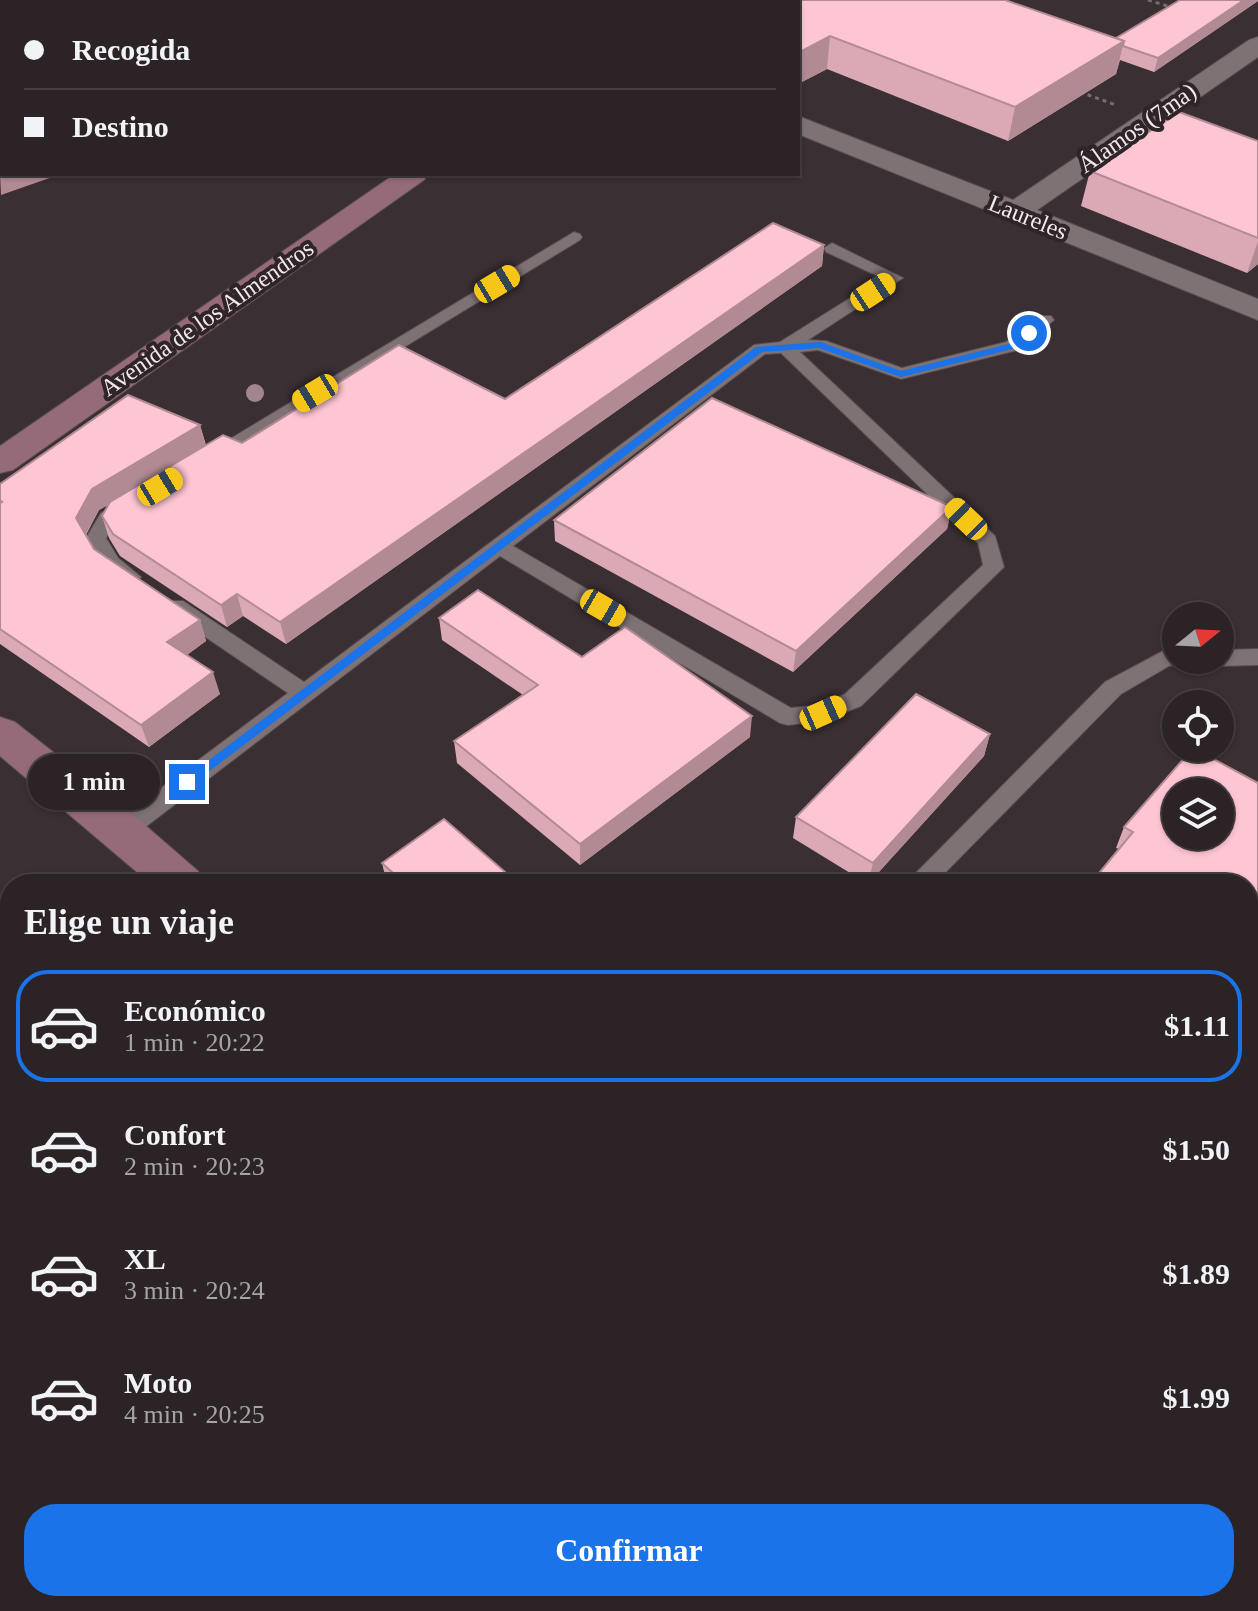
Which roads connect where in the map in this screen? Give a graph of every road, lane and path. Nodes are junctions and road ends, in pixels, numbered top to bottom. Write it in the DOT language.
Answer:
graph roads {
  1 [pos="1148,0"];
  2 [pos="1176,9"];
  3 [pos="1258,45"];
  4 [pos="1078,91"];
  5 [pos="1151,118"];
  6 [pos="800,125"];
  7 [pos="411,176"];
  8 [pos="1015,212"];
  9 [pos="574,237"];
  10 [pos="832,248"];
  11 [pos="1258,310"];
  12 [pos="1045,320"];
  13 [pos="785,347"];
  14 [pos="0,462"];
  15 [pos="188,470"];
  16 [pos="148,494"];
  17 [pos="498,546"];
  18 [pos="1258,657"];
  19 [pos="1234,658"];
  20 [pos="1162,660"];
  21 [pos="304,693"];
  22 [pos="0,733"];
  23 [pos="122,831"];
  24 [pos="171,874"];
  25 [pos="928,874"];
  1 -- 2 [label="path"];
  3 -- 5 [label="street, Álamos (7ma)"];
  4 -- 5 [label="path"];
  5 -- 8 [label="street, Álamos (7ma)"];
  6 -- 8 [label="street, Laureles"];
  7 -- 14 [label="street, Avenida de los Almendros"];
  8 -- 11 [label="street, Laureles"];
  9 -- 15 [label="lane"];
  10 -- 13 [label="lane"];
  12 -- 13 [label="lane"];
  13 -- 17 [label="lane"];
  13 -- 17 [label="lane"];
  16 -- 21 [label="lane"];
  17 -- 21 [label="lane"];
  18 -- 19 [label="lane"];
  20 -- 25 [label="lane"];
  21 -- 23 [label="lane"];
  22 -- 23 [label="street"];
  23 -- 24 [label="street"];
}
